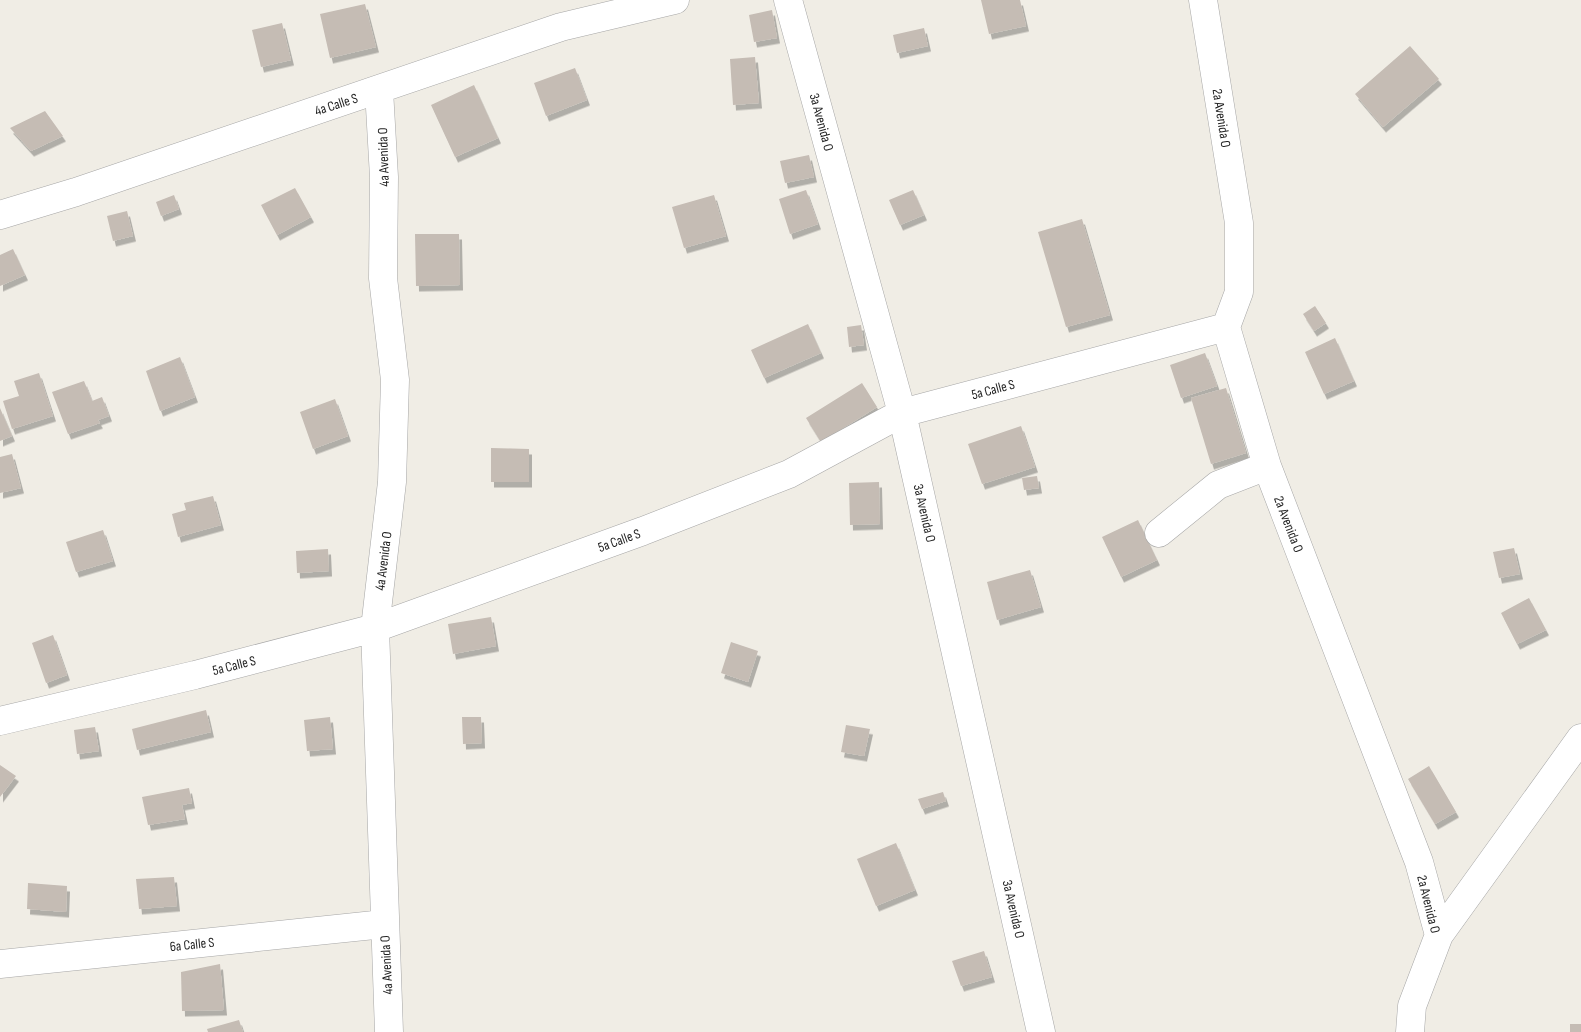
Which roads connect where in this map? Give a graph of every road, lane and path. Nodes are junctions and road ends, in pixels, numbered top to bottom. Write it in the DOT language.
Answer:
graph roads {
  1 [pos="675,0"];
  2 [pos="788,0"];
  3 [pos="1203,0"];
  4 [pos="379,90"];
  5 [pos="0,215"];
  6 [pos="1226,327"];
  7 [pos="902,413"];
  8 [pos="1267,466"];
  9 [pos="1159,533"];
  10 [pos="375,628"];
  11 [pos="0,721"];
  12 [pos="1581,738"];
  13 [pos="384,924"];
  14 [pos="1438,935"];
  15 [pos="0,964"];
  16 [pos="389,1032"];
  17 [pos="1042,1032"];
  18 [pos="1410,1032"];
  1 -- 4 [label="street, 4a Calle S"];
  2 -- 7 [label="street, 3a Avenida O"];
  3 -- 6 [label="street, 2a Avenida O"];
  4 -- 5 [label="street, 4a Calle S"];
  4 -- 10 [label="street, 4a Avenida O"];
  6 -- 7 [label="street, 5a Calle S"];
  6 -- 8 [label="street, 2a Avenida O"];
  7 -- 10 [label="street, 5a Calle S"];
  7 -- 17 [label="street, 3a Avenida O"];
  8 -- 9 [label="street"];
  8 -- 14 [label="street, 2a Avenida O"];
  10 -- 11 [label="street, 5a Calle S"];
  10 -- 13 [label="street, 4a Avenida O"];
  12 -- 14 [label="street"];
  13 -- 15 [label="street, 6a Calle S"];
  13 -- 16 [label="street, 4a Avenida O"];
  14 -- 18 [label="street, 2a Avenida O"];
}
